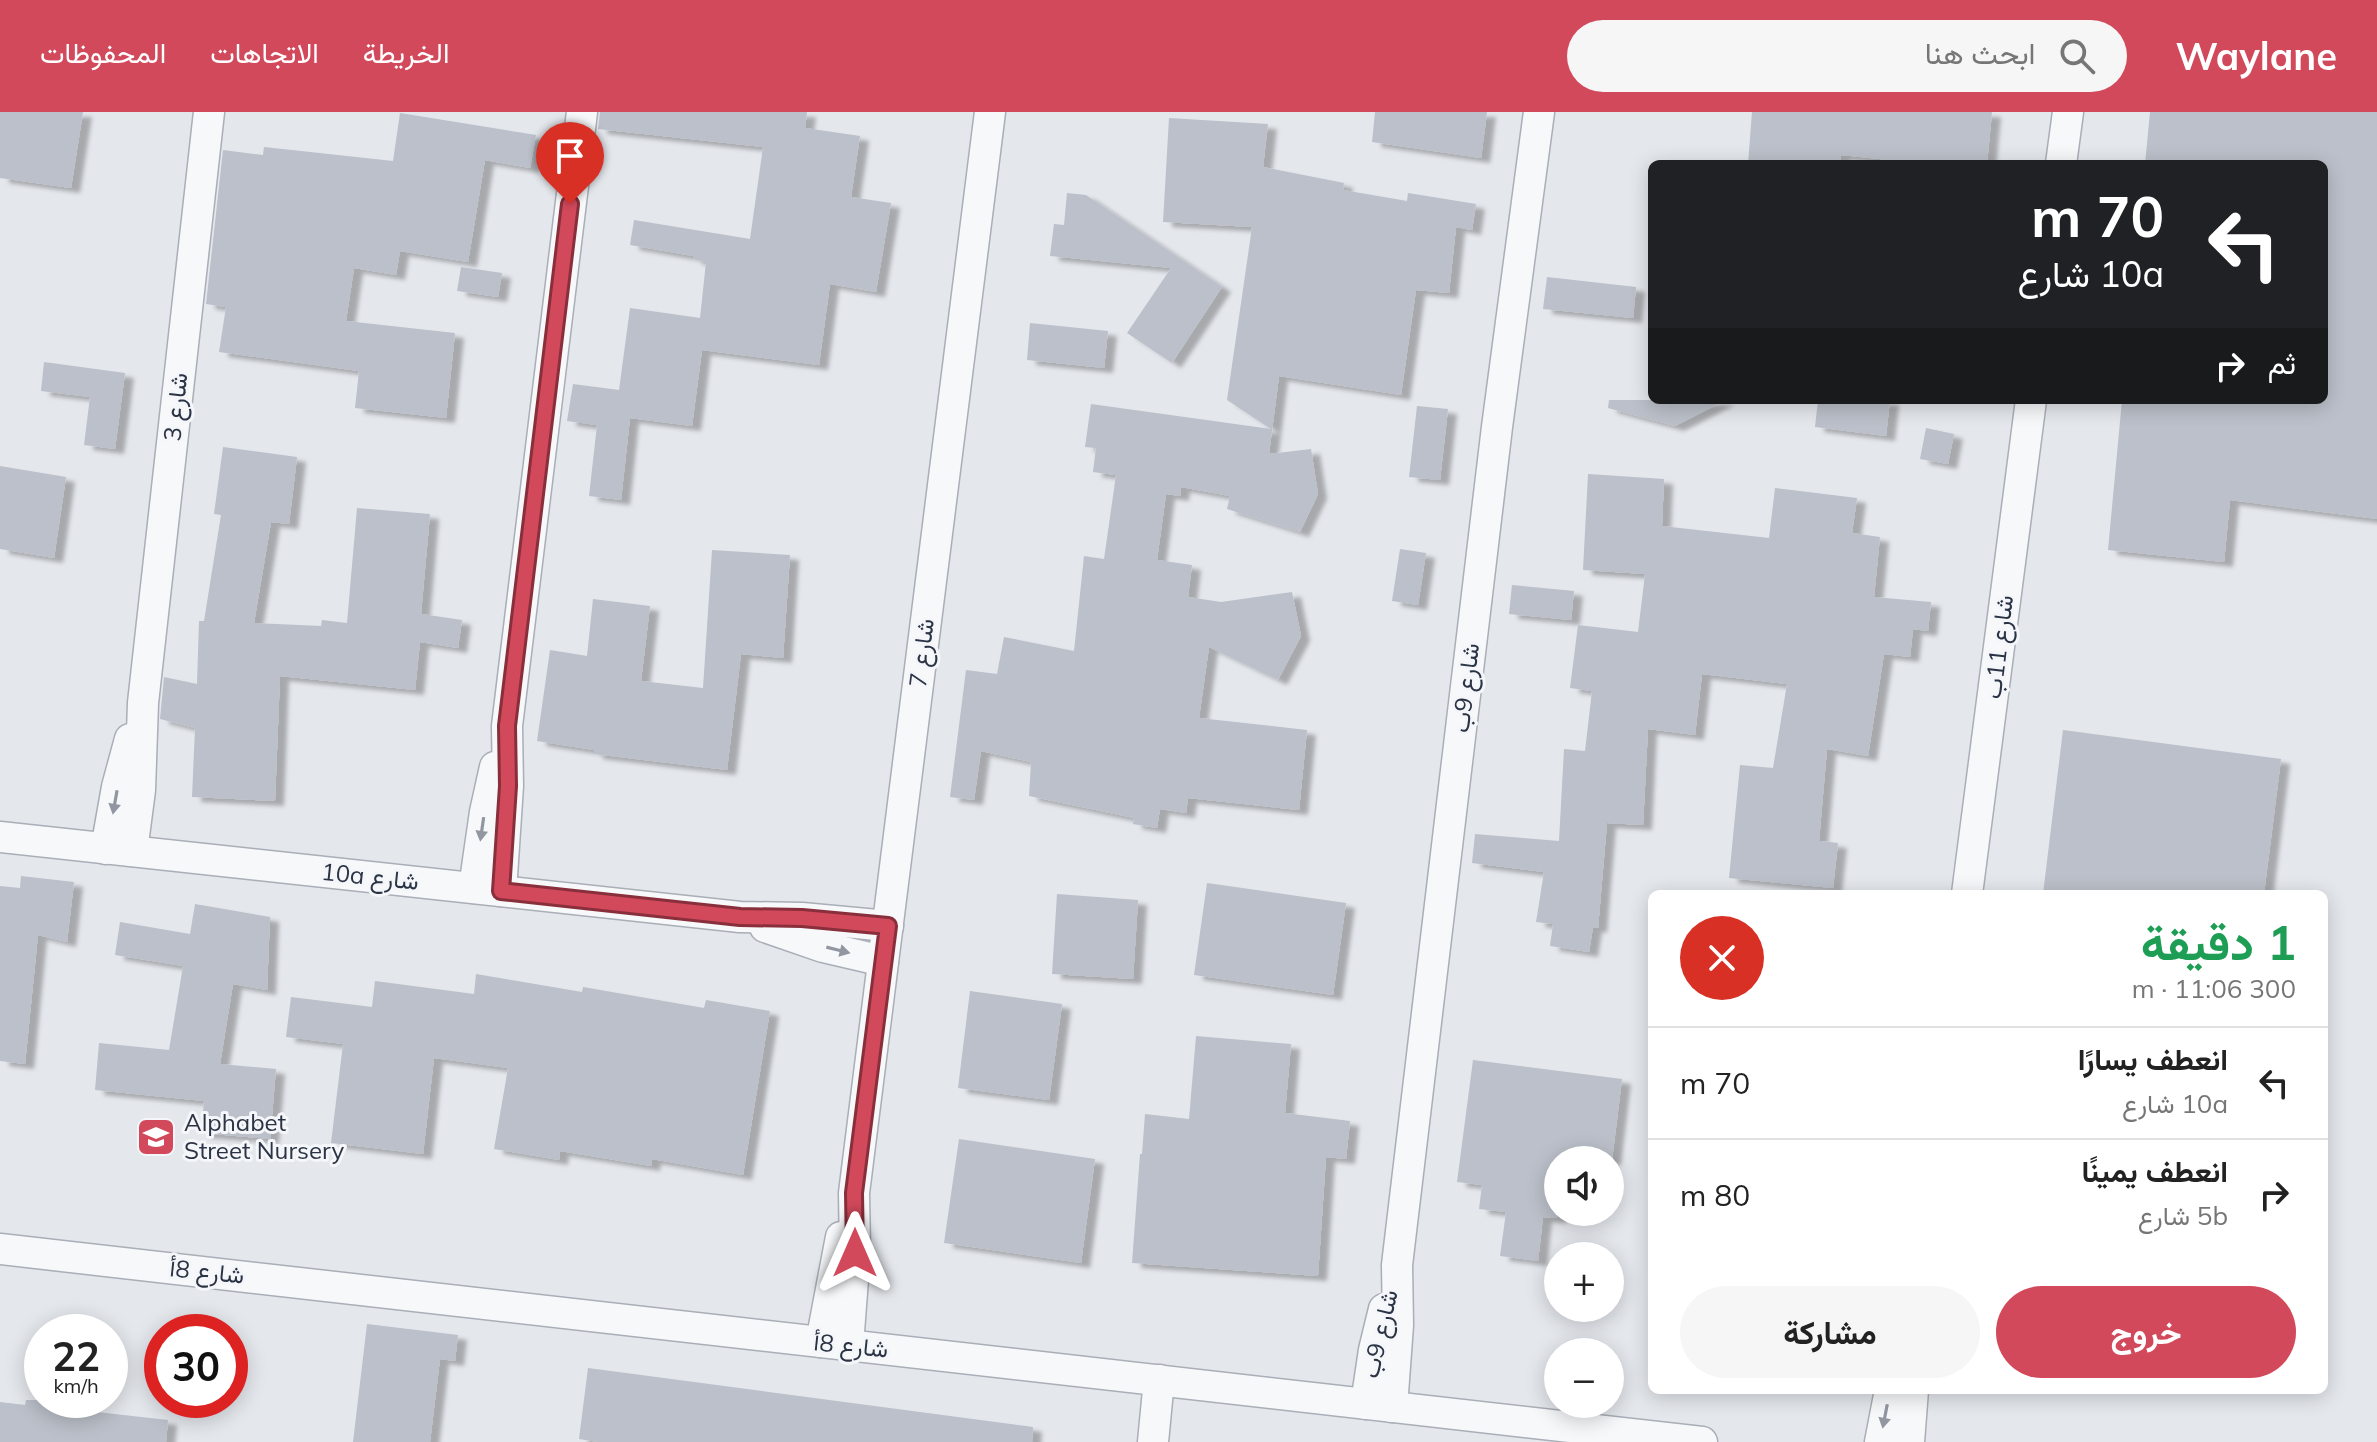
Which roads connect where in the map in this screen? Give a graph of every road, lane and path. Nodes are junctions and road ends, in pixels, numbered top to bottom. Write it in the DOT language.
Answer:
graph roads {
  1 [pos="209,112"];
  2 [pos="582,112"];
  3 [pos="990,112"];
  4 [pos="1539,112"];
  5 [pos="2068,112"];
  6 [pos="2062,160"];
  7 [pos="2030,404"];
  8 [pos="0,837"];
  9 [pos="119,850"];
  10 [pos="488,890"];
  11 [pos="1968,890"];
  12 [pos="740,917"];
  13 [pos="888,926"];
  14 [pos="883,961"];
  15 [pos="0,1249"];
  16 [pos="834,1344"];
  17 [pos="1159,1380"];
  18 [pos="1889,1394"];
  19 [pos="1913,1394"];
  20 [pos="1379,1406"];
  21 [pos="1153,1442"];
  22 [pos="1702,1442"];
  23 [pos="1880,1442"];
  24 [pos="1909,1442"];
  1 -- 9 [label="street, شارع 3"];
  2 -- 10 [label="street"];
  3 -- 13 [label="street, شارع 7"];
  4 -- 20 [label="street, شارع 9ب"];
  5 -- 6 [label="street"];
  7 -- 11 [label="street, شارع 11ب"];
  8 -- 9 [label="street, 10a شارع"];
  9 -- 10 [label="street, 10a شارع"];
  10 -- 12 [label="street, 10a شارع"];
  12 -- 13 [label="street, 10a شارع"];
  12 -- 14 [label="street, 10a شارع, one-way"];
  13 -- 14 [label="street, شارع 7"];
  14 -- 16 [label="street, شارع 7"];
  15 -- 16 [label="street, شارع 8أ"];
  16 -- 17 [label="street, شارع 8أ"];
  17 -- 20 [label="street, شارع 8أ"];
  17 -- 21 [label="street"];
  18 -- 23 [label="street, one-way"];
  19 -- 24 [label="street"];
  20 -- 22 [label="street, شارع 8أ"];
}
